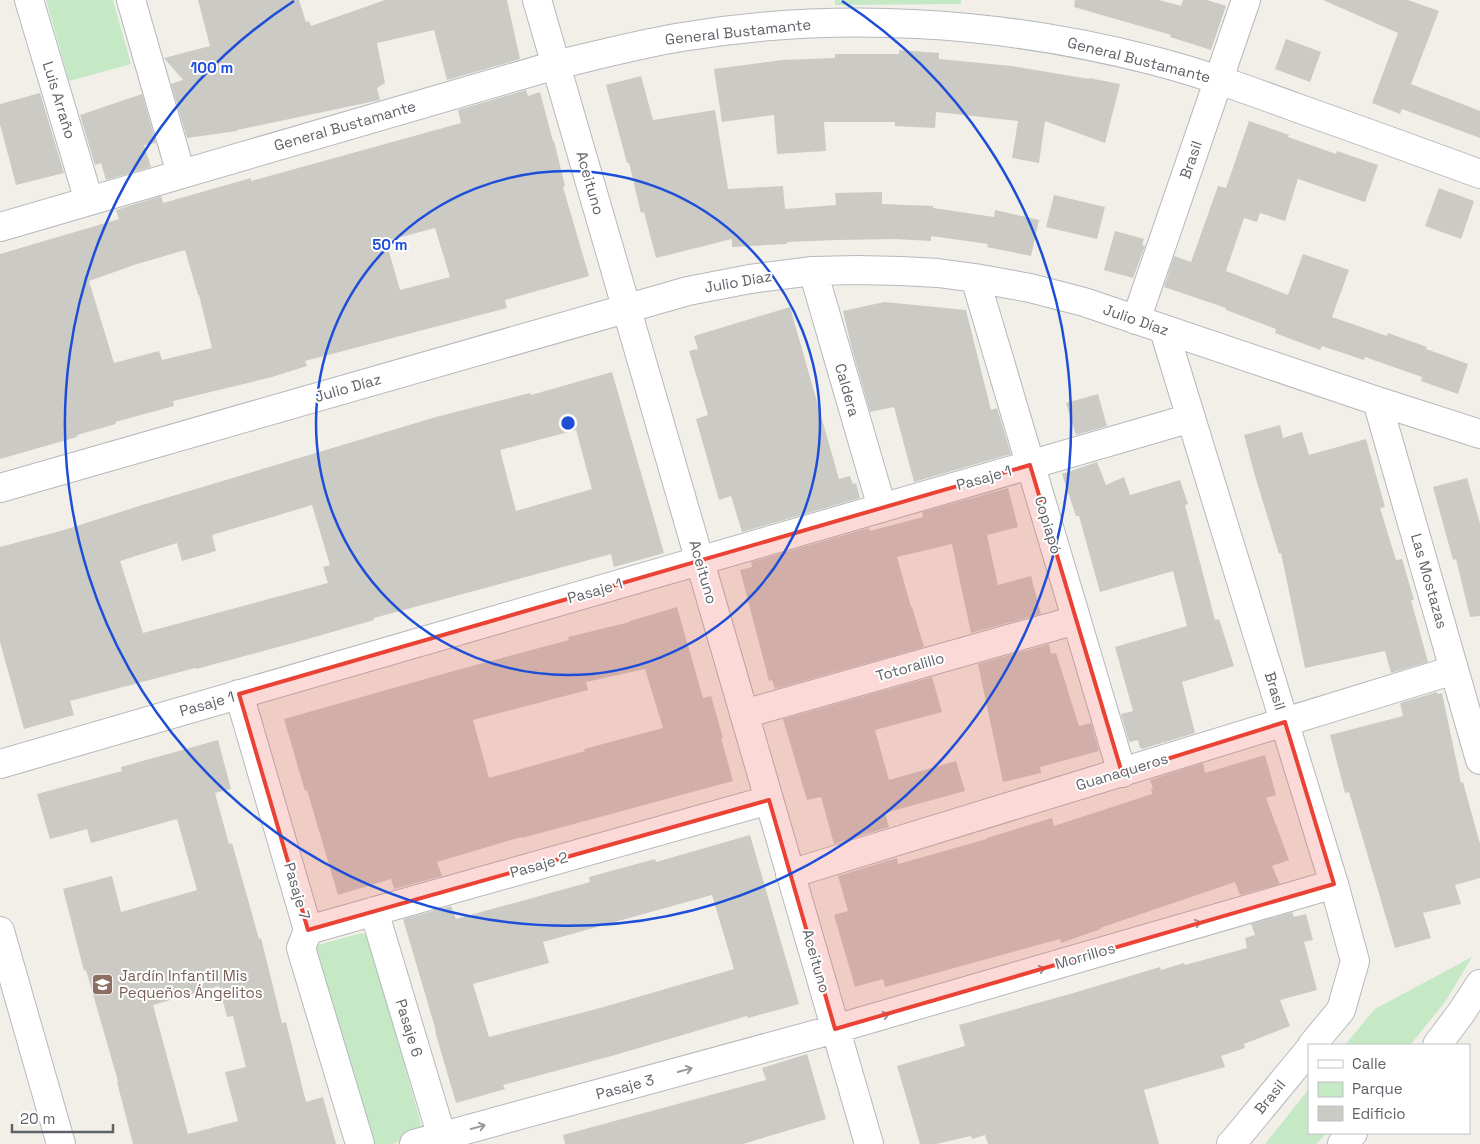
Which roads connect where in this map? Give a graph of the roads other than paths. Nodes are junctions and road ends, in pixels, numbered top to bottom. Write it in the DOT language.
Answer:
graph roads {
  1 [pos="29,0"];
  2 [pos="131,0"];
  3 [pos="537,0"];
  4 [pos="1246,0"];
  5 [pos="556,65"];
  6 [pos="1219,80"];
  7 [pos="181,174"];
  8 [pos="1480,174"];
  9 [pos="89,201"];
  10 [pos="0,227"];
  11 [pos="813,271"];
  12 [pos="975,278"];
  13 [pos="627,308"];
  14 [pos="1136,320"];
  15 [pos="1164,330"];
  16 [pos="1377,401"];
  17 [pos="1191,418"];
  18 [pos="1480,434"];
  19 [pos="1030,464"];
  20 [pos="0,488"];
  21 [pos="882,508"];
  22 [pos="700,560"];
  23 [pos="1076,620"];
  24 [pos="1454,670"];
  25 [pos="239,694"];
  26 [pos="744,714"];
  27 [pos="1285,722"];
  28 [pos="1480,760"];
  29 [pos="0,764"];
  30 [pos="1122,772"];
  31 [pos="769,800"];
  32 [pos="790,874"];
  33 [pos="1334,884"];
  34 [pos="374,912"];
  35 [pos="308,930"];
  36 [pos="0,931"];
  37 [pos="1480,984"];
  38 [pos="836,1029"];
  39 [pos="1313,1044"];
  40 [pos="1438,1044"];
  41 [pos="1308,1051"];
  42 [pos="1352,1134"];
  43 [pos="443,1140"];
  44 [pos="61,1144"];
  45 [pos="360,1144"];
  46 [pos="414,1144"];
  47 [pos="869,1144"];
  48 [pos="1230,1144"];
  49 [pos="1342,1144"];
  1 -- 9 [label="street, Luis Arraño"];
  2 -- 7 [label="street"];
  3 -- 5 [label="street, Aceituno"];
  4 -- 6 [label="street, Brasil"];
  5 -- 6 [label="street, General Bustamante"];
  5 -- 7 [label="street, General Bustamante"];
  5 -- 13 [label="street, Aceituno"];
  6 -- 8 [label="street, General Bustamante"];
  6 -- 14 [label="street, Brasil"];
  7 -- 9 [label="street, General Bustamante"];
  9 -- 10 [label="street, General Bustamante"];
  11 -- 12 [label="street, Julio Díaz"];
  11 -- 13 [label="street, Julio Díaz"];
  11 -- 21 [label="street, Caldera"];
  12 -- 14 [label="street, Julio Díaz"];
  12 -- 19 [label="street, Copiapó"];
  13 -- 20 [label="street, Julio Díaz"];
  13 -- 22 [label="street, Aceituno"];
  14 -- 15 [label="street, Julio Díaz"];
  15 -- 16 [label="street, Julio Díaz"];
  15 -- 17 [label="street, Brasil"];
  16 -- 18 [label="street, Julio Díaz"];
  16 -- 24 [label="street, Las Mostazas"];
  17 -- 19 [label="street, Pasaje 1"];
  17 -- 27 [label="street, Brasil"];
  19 -- 21 [label="street, Pasaje 1"];
  19 -- 23 [label="street, Copiapó"];
  21 -- 22 [label="street, Pasaje 1"];
  22 -- 25 [label="street, Pasaje 1"];
  22 -- 26 [label="street, Aceituno"];
  23 -- 26 [label="street, Totoralillo"];
  23 -- 30 [label="street, Copiapó"];
  24 -- 27 [label="street, Guanaqueros"];
  24 -- 28 [label="street, Las Mostazas"];
  25 -- 29 [label="street, Pasaje 1"];
  25 -- 35 [label="street, Pasaje 7"];
  26 -- 31 [label="street, Aceituno"];
  27 -- 30 [label="street, Guanaqueros"];
  27 -- 33 [label="street, Brasil"];
  30 -- 32 [label="street, Guanaqueros"];
  31 -- 32 [label="street, Aceituno"];
  31 -- 34 [label="street, Pasaje 2"];
  32 -- 38 [label="street, Aceituno"];
  38 -- 33 [label="street, Morrillos, one-way"];
  33 -- 39 [label="street, Brasil"];
  34 -- 35 [label="street, Pasaje 2"];
  34 -- 43 [label="street, Pasaje 6"];
  35 -- 45 [label="street, Pasaje 7"];
  36 -- 44 [label="street"];
  37 -- 40 [label="street"];
  43 -- 38 [label="street, Pasaje 3, one-way"];
  38 -- 47 [label="street, Aceituno"];
  41 -- 48 [label="street, Brasil"];
  42 -- 49 [label="street"];
  43 -- 46 [label="street, Pasaje 3"];
}
